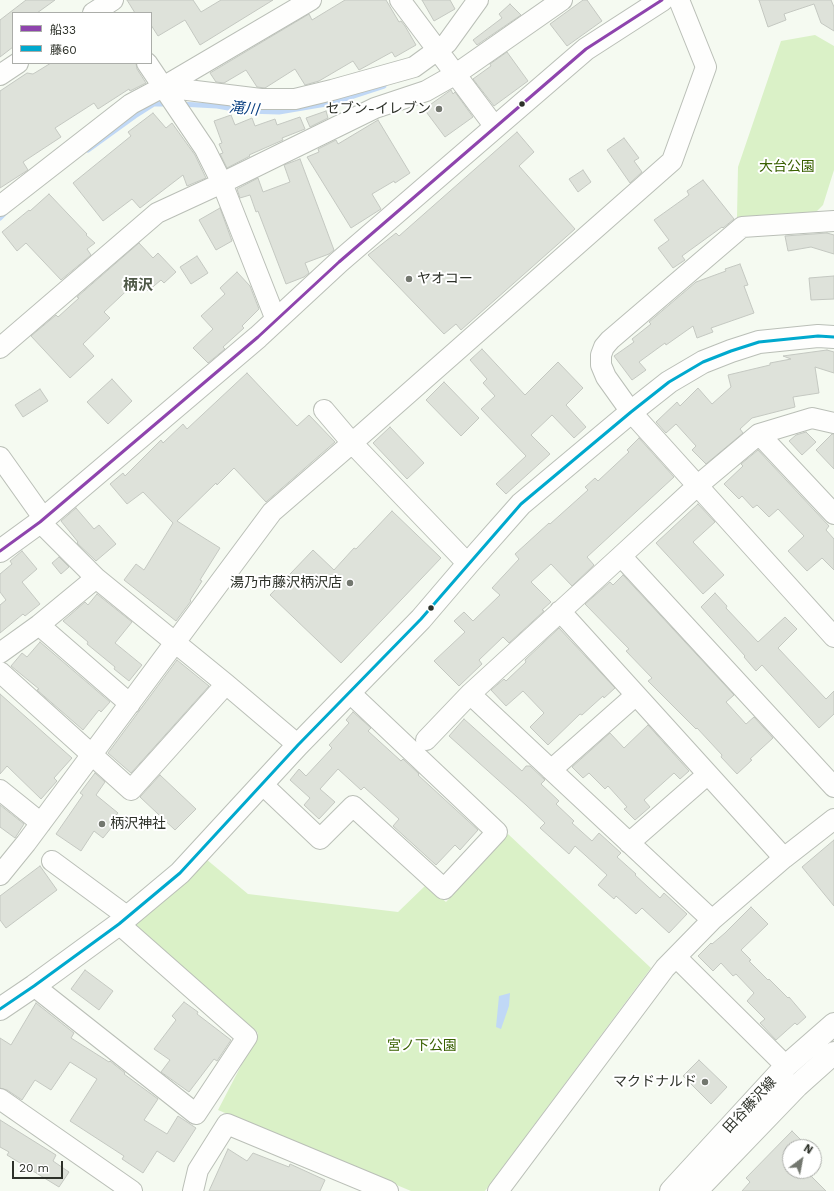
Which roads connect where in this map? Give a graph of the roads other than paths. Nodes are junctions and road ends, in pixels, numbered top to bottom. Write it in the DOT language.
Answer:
graph roads {
  1 [pos="311,0"];
  2 [pos="400,0"];
  3 [pos="478,0"];
  4 [pos="562,0"];
  5 [pos="662,0"];
  6 [pos="679,0"];
  7 [pos="437,50"];
  8 [pos="16,64"];
  9 [pos="148,64"];
  10 [pos="456,74"];
  11 [pos="0,75"];
  12 [pos="163,87"];
  13 [pos="495,127"];
  14 [pos="222,183"];
  15 [pos="1,203"];
  16 [pos="834,219"];
  17 [pos="276,320"];
  18 [pos="834,337"];
  19 [pos="0,348"];
  20 [pos="324,410"];
  21 [pos="631,412"];
  22 [pos="834,423"];
  23 [pos="760,434"];
  24 [pos="352,443"];
  25 [pos="0,457"];
  26 [pos="697,486"];
  27 [pos="834,514"];
  28 [pos="42,521"];
  29 [pos="0,551"];
  30 [pos="621,556"];
  31 [pos="468,564"];
  32 [pos="96,578"];
  33 [pos="560,611"];
  34 [pos="39,625"];
  35 [pos="834,637"];
  36 [pos="175,643"];
  37 [pos="0,653"];
  38 [pos="0,672"];
  39 [pos="226,684"];
  40 [pos="349,692"];
  41 [pos="470,694"];
  42 [pos="636,694"];
  43 [pos="130,704"];
  44 [pos="426,740"];
  45 [pos="298,745"];
  46 [pos="92,755"];
  47 [pos="551,770"];
  48 [pos="708,774"];
  49 [pos="262,784"];
  50 [pos="834,787"];
  51 [pos="0,790"];
  52 [pos="834,819"];
  53 [pos="41,823"];
  54 [pos="629,843"];
  55 [pos="784,858"];
  56 [pos="52,861"];
  57 [pos="0,875"];
  58 [pos="712,920"];
  59 [pos="123,921"];
  60 [pos="676,957"];
  61 [pos="34,986"];
  62 [pos="0,1009"];
  63 [pos="834,1024"];
  64 [pos="834,1053"];
  65 [pos="786,1066"];
  66 [pos="0,1100"];
  67 [pos="132,1191"];
  68 [pos="193,1191"];
  69 [pos="388,1191"];
  70 [pos="498,1191"];
  71 [pos="671,1191"];
  72 [pos="696,1191"];
  1 -- 12 [label="street"];
  2 -- 7 [label="street"];
  3 -- 7 [label="street"];
  4 -- 10 [label="street"];
  5 -- 13 [label="street"];
  6 -- 24 [label="street"];
  7 -- 10 [label="street"];
  7 -- 12 [label="street"];
  8 -- 11 [label="street"];
  9 -- 12 [label="street"];
  10 -- 13 [label="street"];
  10 -- 14 [label="street"];
  12 -- 14 [label="street"];
  12 -- 15 [label="street"];
  13 -- 17 [label="street"];
  14 -- 17 [label="street"];
  14 -- 19 [label="street"];
  16 -- 21 [label="street"];
  17 -- 28 [label="street"];
  18 -- 21 [label="street"];
  20 -- 24 [label="street"];
  21 -- 26 [label="street"];
  21 -- 31 [label="street"];
  22 -- 23 [label="street"];
  23 -- 26 [label="street"];
  23 -- 27 [label="street"];
  24 -- 31 [label="street"];
  24 -- 36 [label="street"];
  25 -- 28 [label="street"];
  26 -- 30 [label="street"];
  26 -- 35 [label="street"];
  28 -- 29 [label="street"];
  28 -- 32 [label="street"];
  30 -- 33 [label="street"];
  30 -- 50 [label="street"];
  31 -- 40 [label="street"];
  32 -- 34 [label="street"];
  32 -- 36 [label="street"];
  33 -- 41 [label="street"];
  33 -- 42 [label="street"];
  34 -- 37 [label="street"];
  34 -- 43 [label="street"];
  36 -- 39 [label="street"];
  36 -- 43 [label="street"];
  38 -- 46 [label="street"];
  39 -- 45 [label="street"];
  39 -- 46 [label="street"];
  40 -- 45 [label="street"];
  40 -- 49 [label="street"];
  41 -- 44 [label="street"];
  41 -- 47 [label="street"];
  42 -- 47 [label="street"];
  42 -- 48 [label="street"];
  43 -- 46 [label="street"];
  45 -- 49 [label="street"];
  46 -- 53 [label="street"];
  47 -- 54 [label="street"];
  48 -- 54 [label="street"];
  48 -- 55 [label="street"];
  49 -- 59 [label="street"];
  51 -- 53 [label="street"];
  52 -- 55 [label="street"];
  53 -- 57 [label="street"];
  54 -- 58 [label="street"];
  55 -- 58 [label="street"];
  56 -- 59 [label="street"];
  58 -- 60 [label="street"];
  59 -- 61 [label="street"];
  59 -- 61 [label="street"];
  60 -- 65 [label="street"];
  60 -- 70 [label="street"];
  61 -- 62 [label="street"];
  63 -- 65 [label="street, 田谷藤沢線"];
  64 -- 72 [label="street, 田谷藤沢線"];
  65 -- 71 [label="street, 田谷藤沢線"];
  66 -- 67 [label="street"];
  68 -- 69 [label="street"];
}
